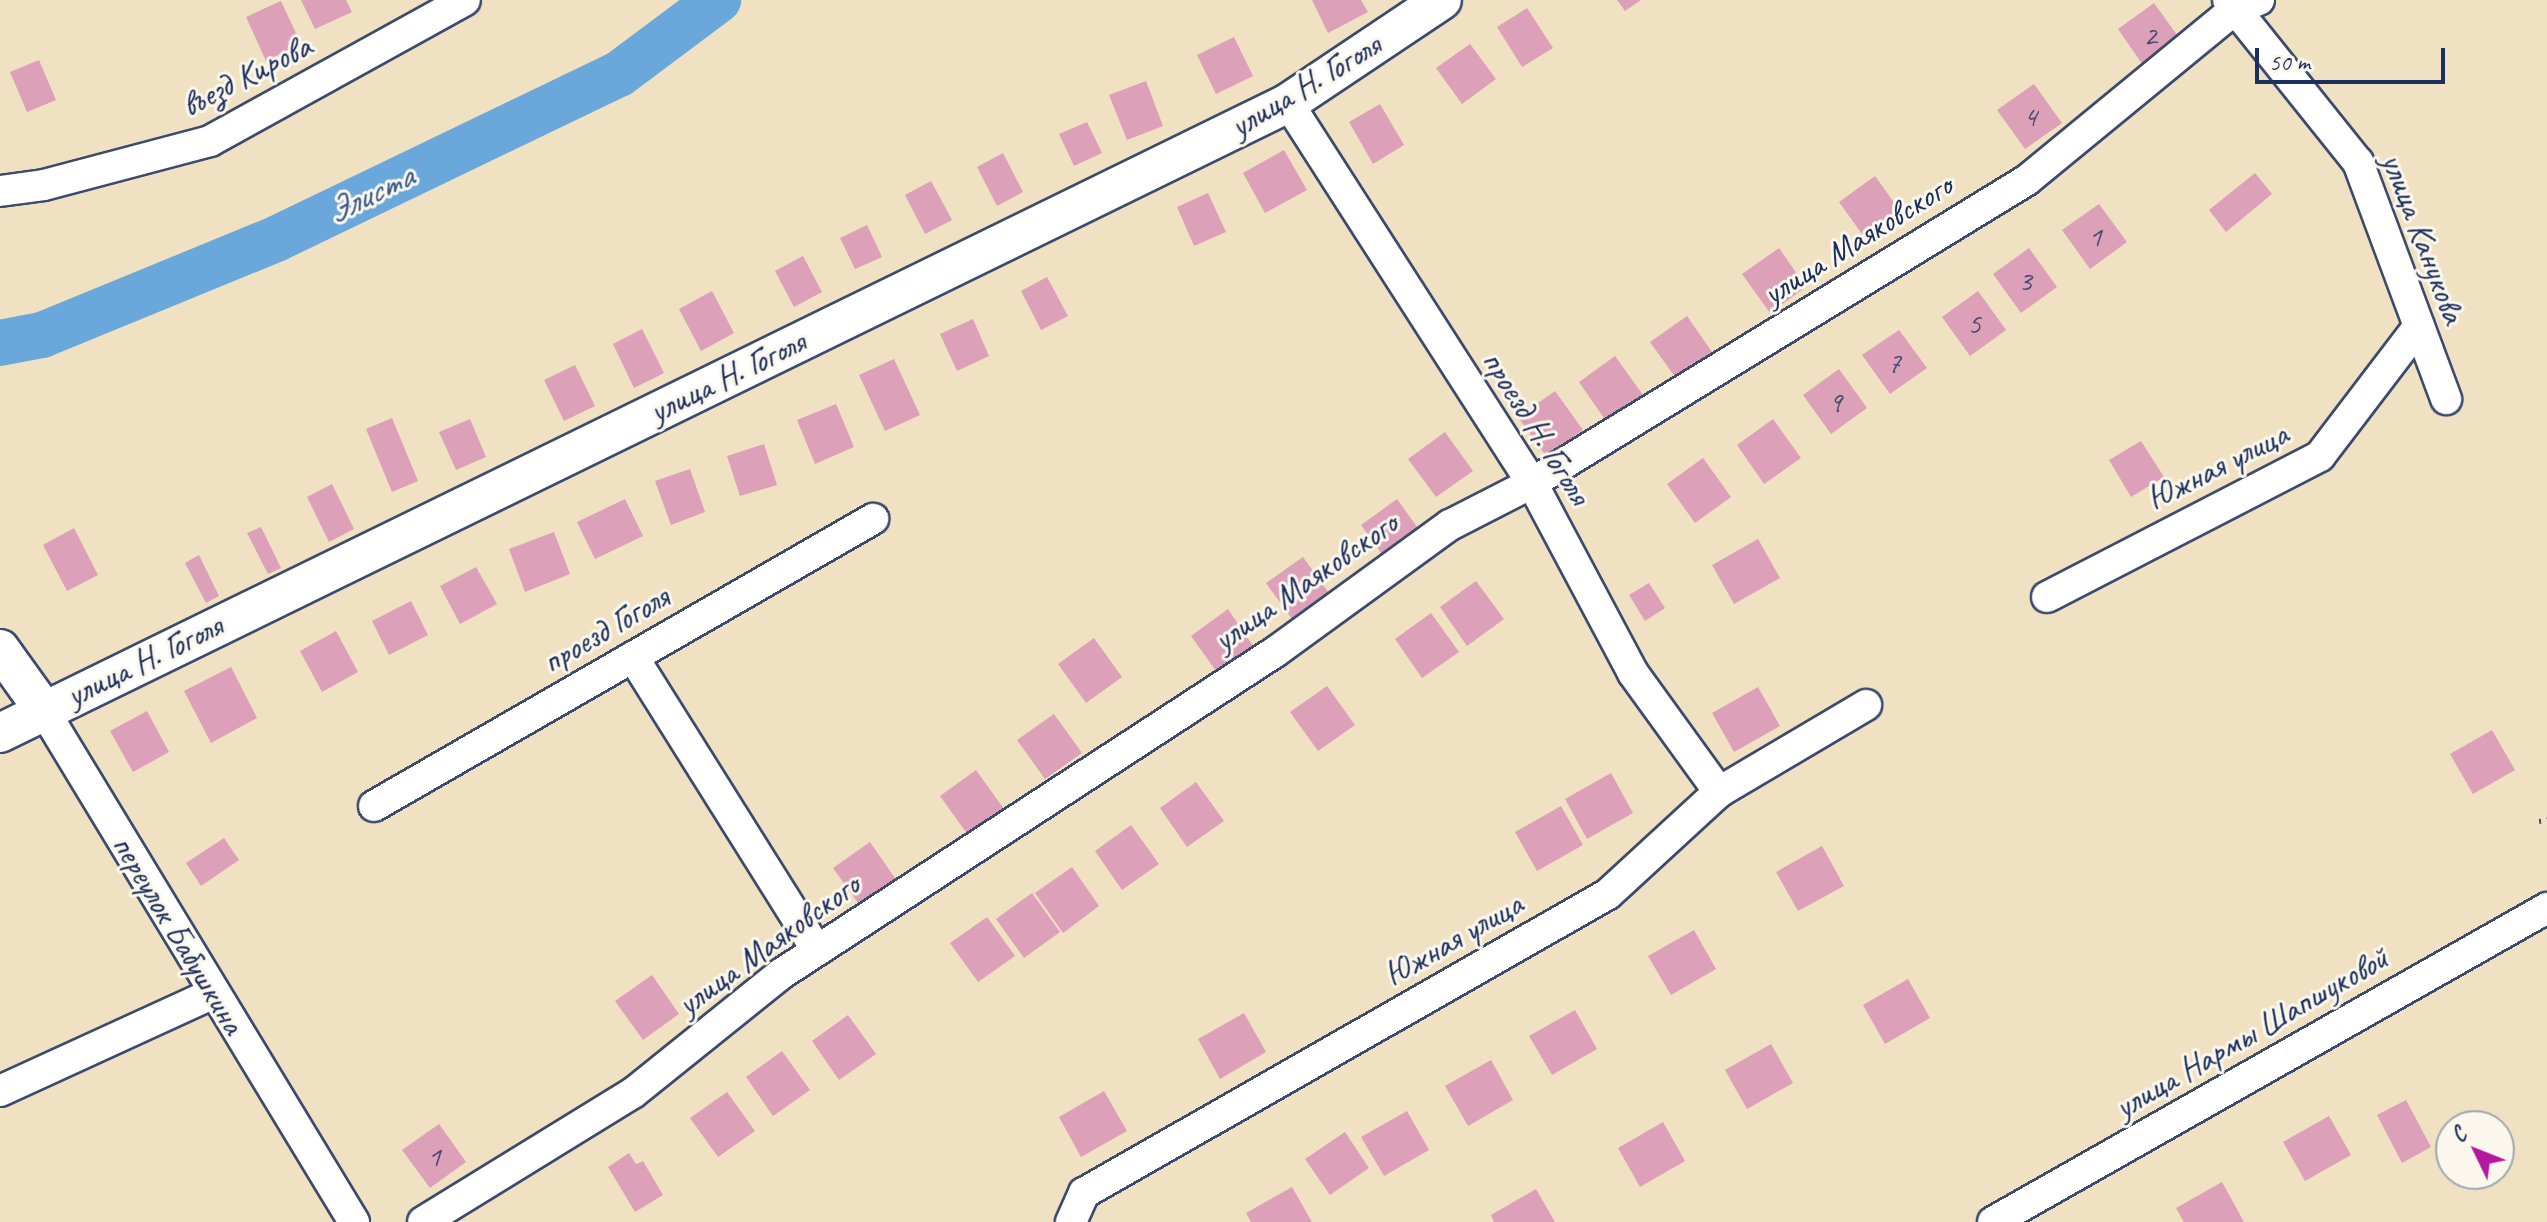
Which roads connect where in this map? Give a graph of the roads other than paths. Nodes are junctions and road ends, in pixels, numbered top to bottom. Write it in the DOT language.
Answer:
graph roads {
  1 [pos="465,0"];
  2 [pos="1442,0"];
  3 [pos="2240,3"];
  4 [pos="1288,103"];
  5 [pos="0,191"];
  6 [pos="2419,326"];
  7 [pos="2446,399"];
  8 [pos="1532,483"];
  9 [pos="873,519"];
  10 [pos="2047,597"];
  11 [pos="0,649"];
  12 [pos="633,657"];
  13 [pos="1866,705"];
  14 [pos="43,709"];
  15 [pos="0,733"];
  16 [pos="1719,792"];
  17 [pos="374,806"];
  18 [pos="2547,908"];
  19 [pos="817,950"];
  20 [pos="214,993"];
  21 [pos="0,1091"];
  22 [pos="354,1222"];
  23 [pos="423,1222"];
  24 [pos="1071,1222"];
  25 [pos="1993,1222"];
  1 -- 5 [label="street, въезд Кирова"];
  2 -- 4 [label="street, улица Н. Гоголя"];
  3 -- 6 [label="street, улица Канукова"];
  3 -- 8 [label="street, улица Маяковского"];
  4 -- 8 [label="street, проезд Н. Гоголя"];
  4 -- 14 [label="street, улица Н. Гоголя"];
  6 -- 7 [label="street, улица Канукова"];
  6 -- 10 [label="street, Южная улица"];
  8 -- 16 [label="street, проезд Н. Гоголя"];
  8 -- 19 [label="street, улица Маяковского"];
  9 -- 12 [label="street, проезд Гоголя"];
  11 -- 14 [label="street, переулок Бабушкина"];
  12 -- 17 [label="street, проезд Гоголя"];
  12 -- 19 [label="street"];
  13 -- 16 [label="street, Южная улица"];
  14 -- 15 [label="street, улица Н. Гоголя"];
  14 -- 20 [label="street, переулок Бабушкина"];
  16 -- 24 [label="street, Южная улица"];
  18 -- 25 [label="street, улица Нармы Шапшуковой"];
  19 -- 23 [label="street, улица Маяковского"];
  20 -- 21 [label="street"];
  20 -- 22 [label="street, переулок Бабушкина"];
}
